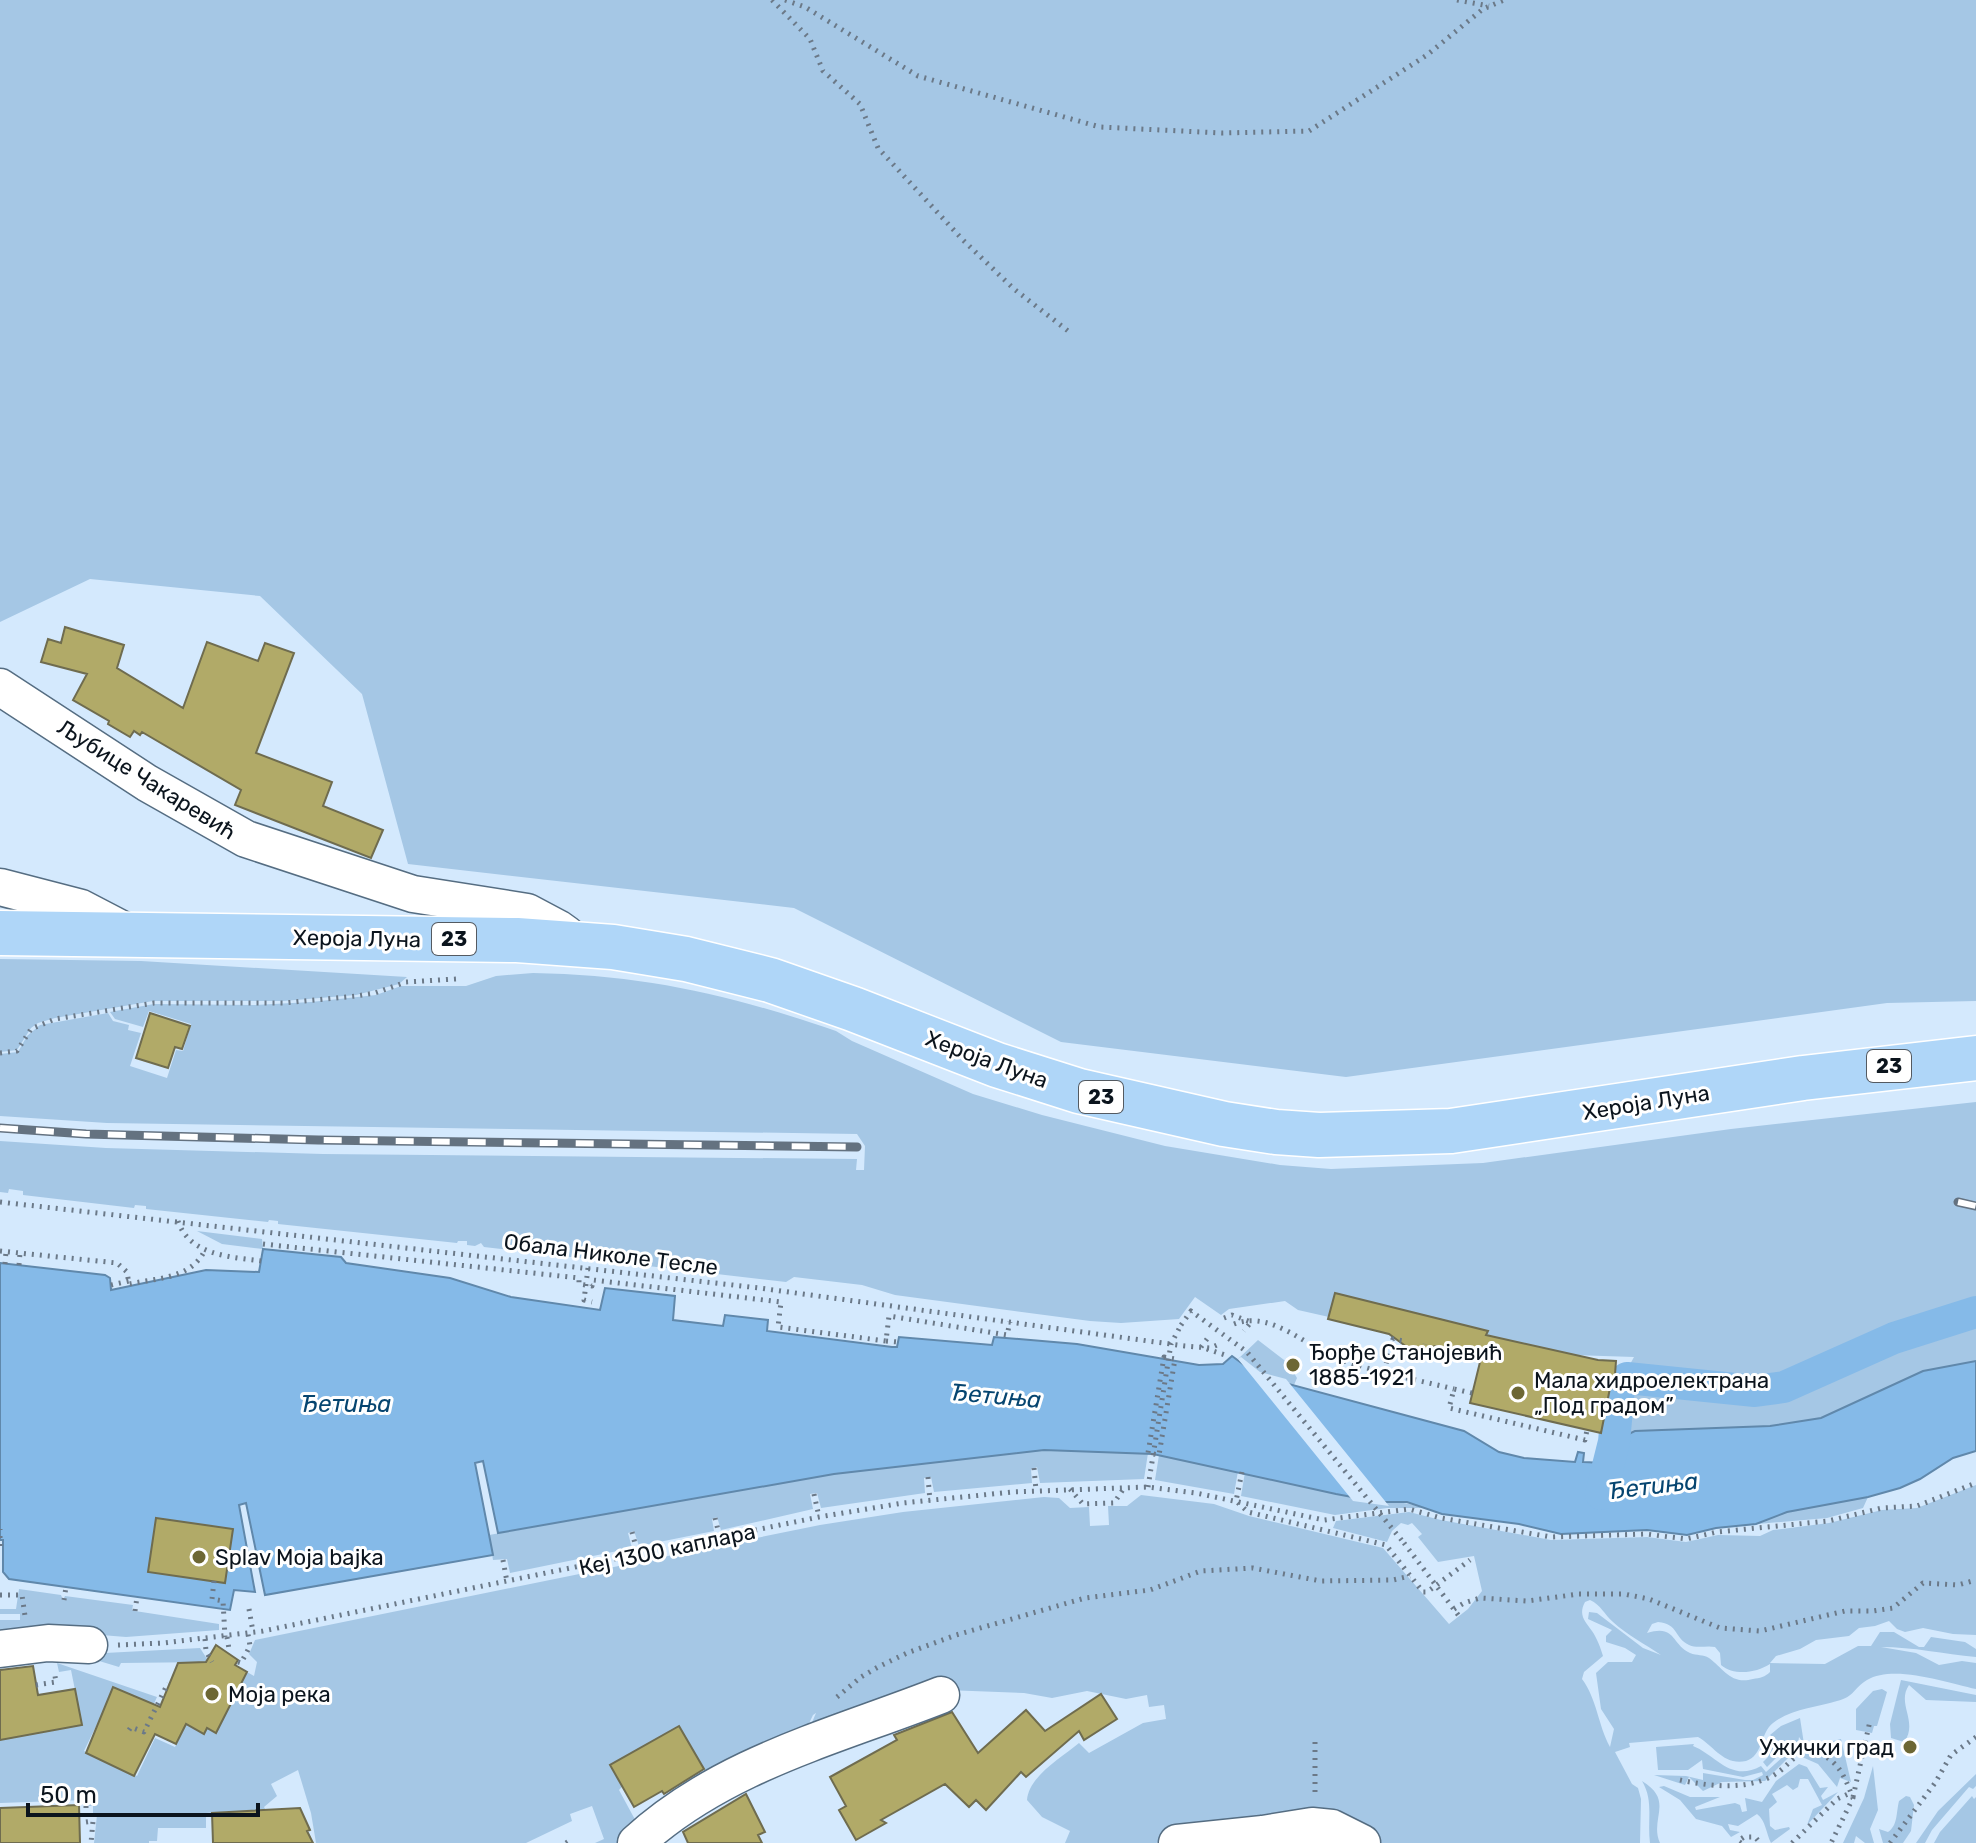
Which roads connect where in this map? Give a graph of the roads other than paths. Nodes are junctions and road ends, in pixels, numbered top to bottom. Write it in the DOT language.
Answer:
graph roads {
  1 [pos="0,687"];
  2 [pos="0,887"];
  3 [pos="0,933"];
  4 [pos="129,933"];
  5 [pos="568,942"];
  6 [pos="1976,1058"];
  7 [pos="89,1645"];
  8 [pos="0,1649"];
  9 [pos="941,1695"];
  10 [pos="636,1843"];
  11 [pos="1177,1843"];
  12 [pos="1362,1843"];
  1 -- 5 [label="street, Љубице Чакаревић"];
  2 -- 4 [label="street"];
  3 -- 4 [label="main road, Хероја Луна / 23"];
  4 -- 5 [label="main road, Хероја Луна / 23"];
  5 -- 6 [label="main road, Хероја Луна / 23"];
  7 -- 8 [label="street"];
  9 -- 10 [label="street"];
  11 -- 12 [label="street"];
}
